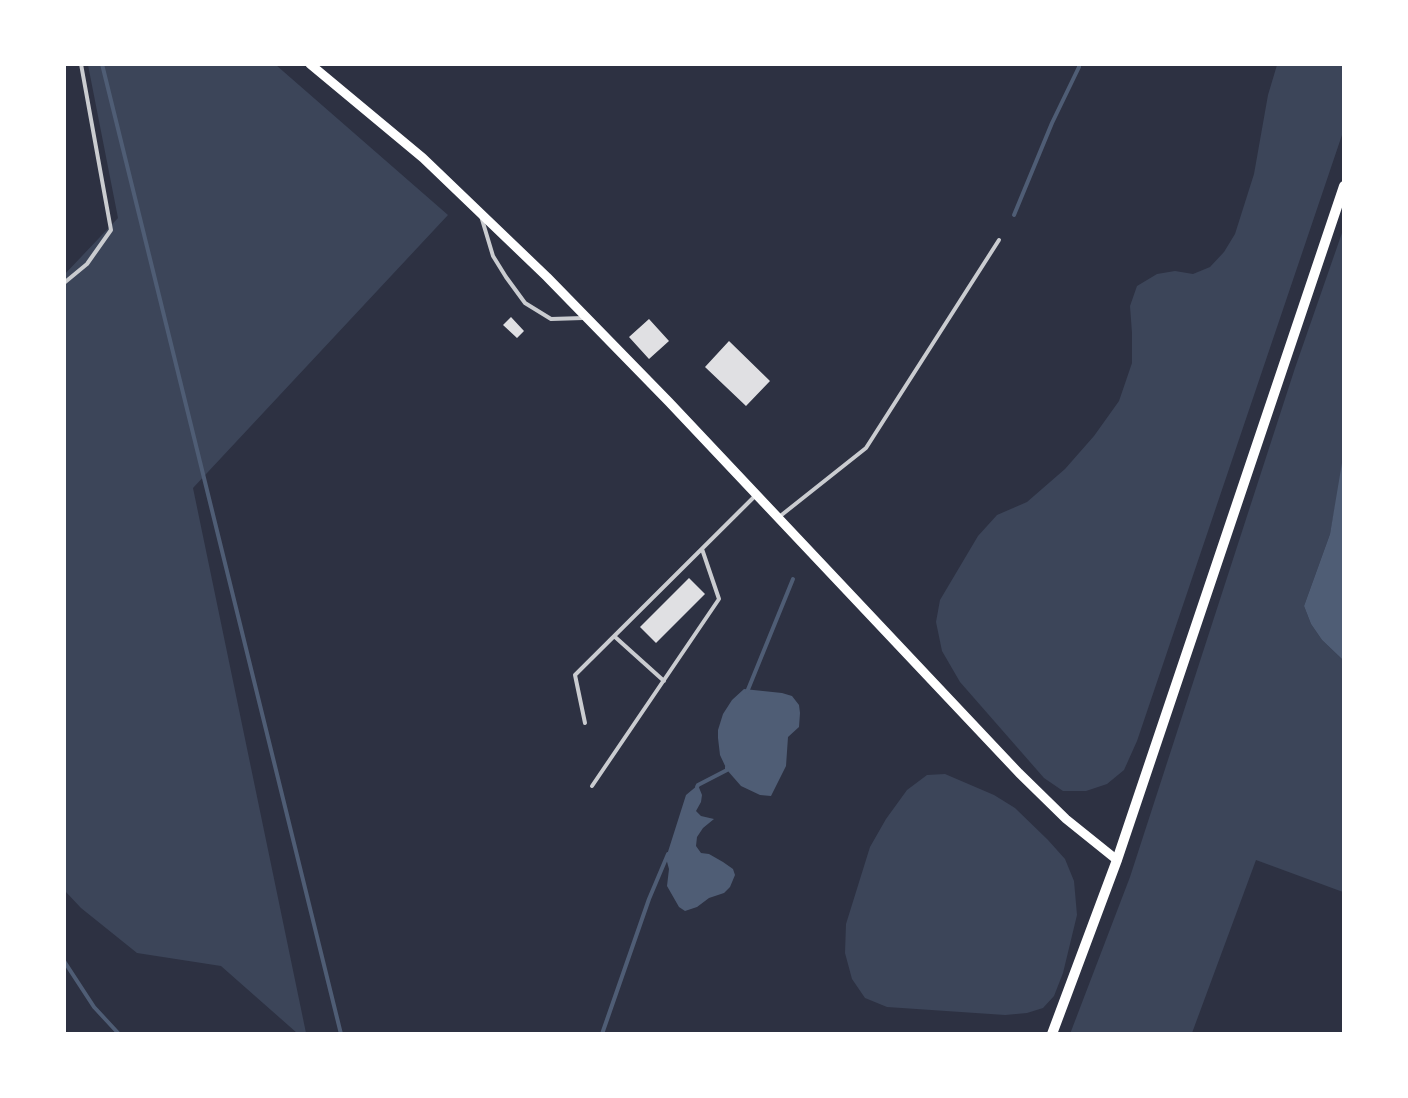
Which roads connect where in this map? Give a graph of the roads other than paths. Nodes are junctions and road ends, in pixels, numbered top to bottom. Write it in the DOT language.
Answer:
graph roads {
  1 [pos="81,64"];
  2 [pos="310,64"];
  3 [pos="1344,186"];
  4 [pos="480,212"];
  5 [pos="999,240"];
  6 [pos="64,284"];
  7 [pos="586,318"];
  8 [pos="756,495"];
  9 [pos="778,517"];
  10 [pos="702,549"];
  11 [pos="614,636"];
  12 [pos="664,681"];
  13 [pos="585,723"];
  14 [pos="592,786"];
  15 [pos="1117,860"];
  16 [pos="1052,1034"];
  1 -- 6 [label="lane"];
  2 -- 4 [label="main road"];
  3 -- 15 [label="main road"];
  4 -- 7 [label="main road"];
  4 -- 7 [label="lane"];
  5 -- 9 [label="lane"];
  7 -- 8 [label="main road"];
  8 -- 9 [label="main road"];
  8 -- 10 [label="lane"];
  9 -- 15 [label="main road"];
  10 -- 11 [label="lane"];
  10 -- 12 [label="lane"];
  11 -- 12 [label="lane"];
  11 -- 13 [label="lane"];
  12 -- 14 [label="lane"];
  15 -- 16 [label="main road"];
}
